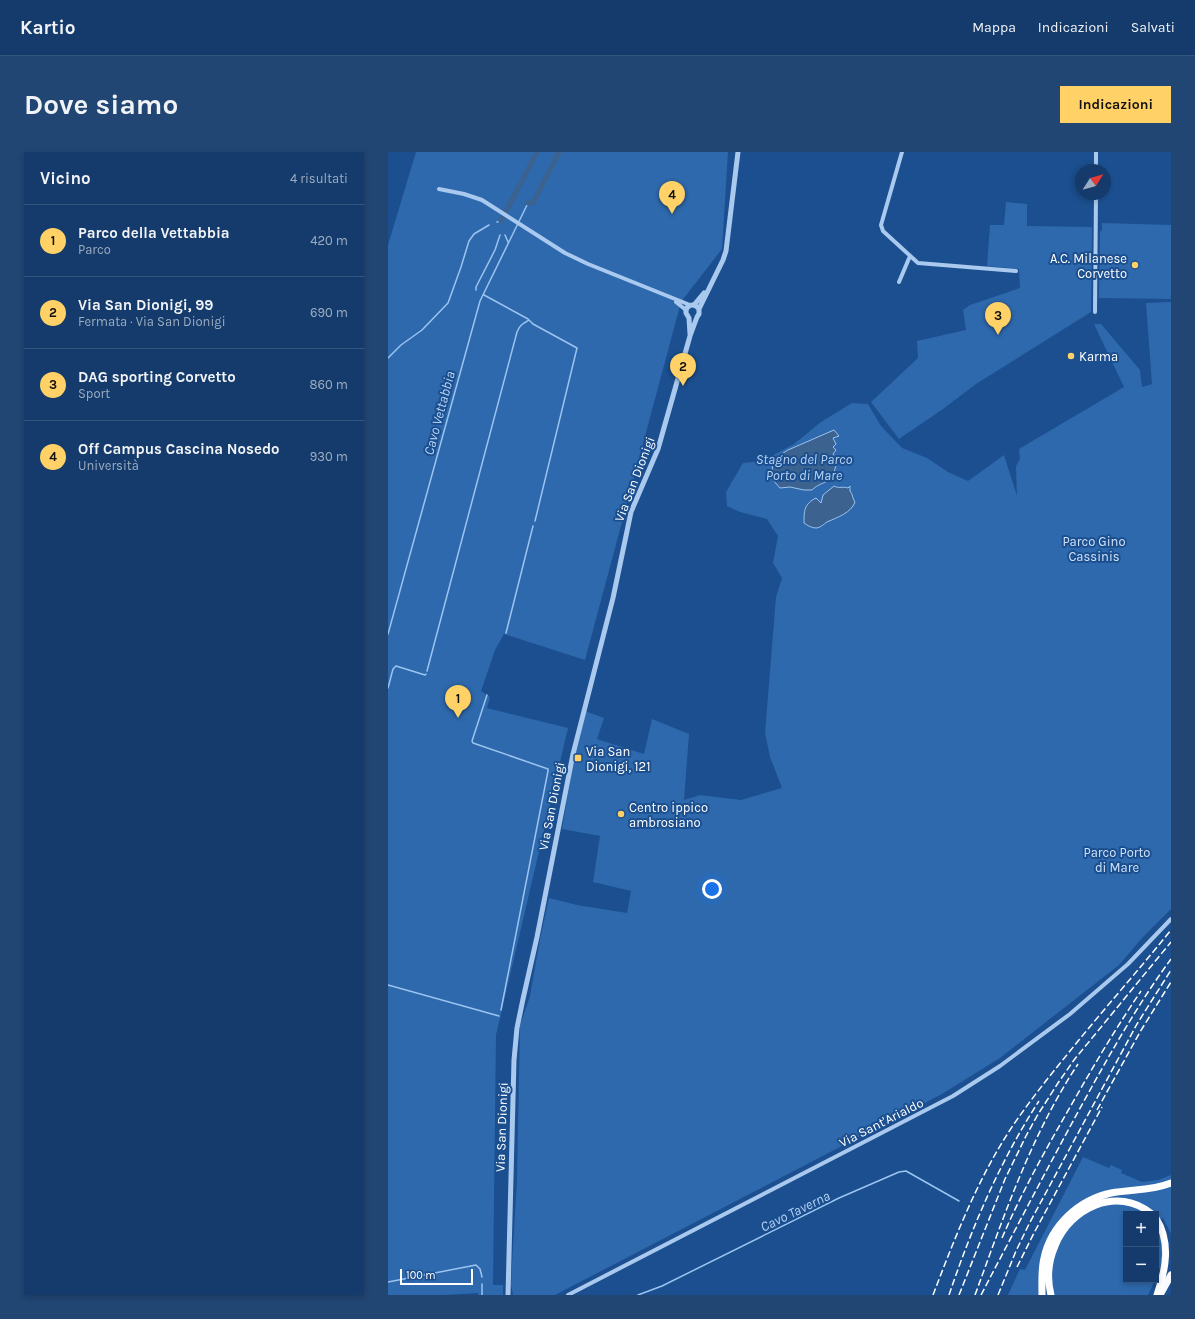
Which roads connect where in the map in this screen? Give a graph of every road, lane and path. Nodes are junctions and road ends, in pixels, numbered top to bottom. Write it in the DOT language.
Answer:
graph roads {
  1 [pos="738,152"];
  2 [pos="902,152"];
  3 [pos="1096,152"];
  4 [pos="1096,164"];
  5 [pos="439,188"];
  6 [pos="1096,200"];
  7 [pos="910,256"];
  8 [pos="1016,271"];
  9 [pos="899,282"];
  10 [pos="708,290"];
  11 [pos="690,306"];
  12 [pos="699,309"];
  13 [pos="1094,312"];
  14 [pos="697,317"];
  15 [pos="689,318"];
  16 [pos="690,336"];
  17 [pos="1171,919"];
  18 [pos="1171,1183"];
  19 [pos="1147,1211"];
  20 [pos="1159,1222"];
  21 [pos="1171,1275"];
  22 [pos="508,1295"];
  23 [pos="568,1295"];
  24 [pos="1042,1295"];
  25 [pos="1051,1295"];
  26 [pos="1157,1295"];
  27 [pos="1160,1295"];
  1 -- 10 [label="street, Via San Dionigi"];
  2 -- 7 [label="street"];
  3 -- 4 [label="street"];
  5 -- 11 [label="street"];
  6 -- 13 [label="street"];
  7 -- 8 [label="street"];
  7 -- 9 [label="street"];
  10 -- 11 [label="street, Via San Dionigi"];
  10 -- 12 [label="street, Via San Dionigi"];
  11 -- 12 [label="street"];
  11 -- 15 [label="street, Via San Dionigi"];
  12 -- 14 [label="street, Via San Dionigi"];
  14 -- 15 [label="street"];
  14 -- 16 [label="street, Via San Dionigi"];
  15 -- 16 [label="street, Via San Dionigi"];
  16 -- 22 [label="street, Via San Dionigi"];
  17 -- 23 [label="street, Via Sant'Arialdo"];
  18 -- 24 [label="highway"];
  19 -- 25 [label="highway"];
  20 -- 26 [label="highway"];
  21 -- 27 [label="highway"];
}
